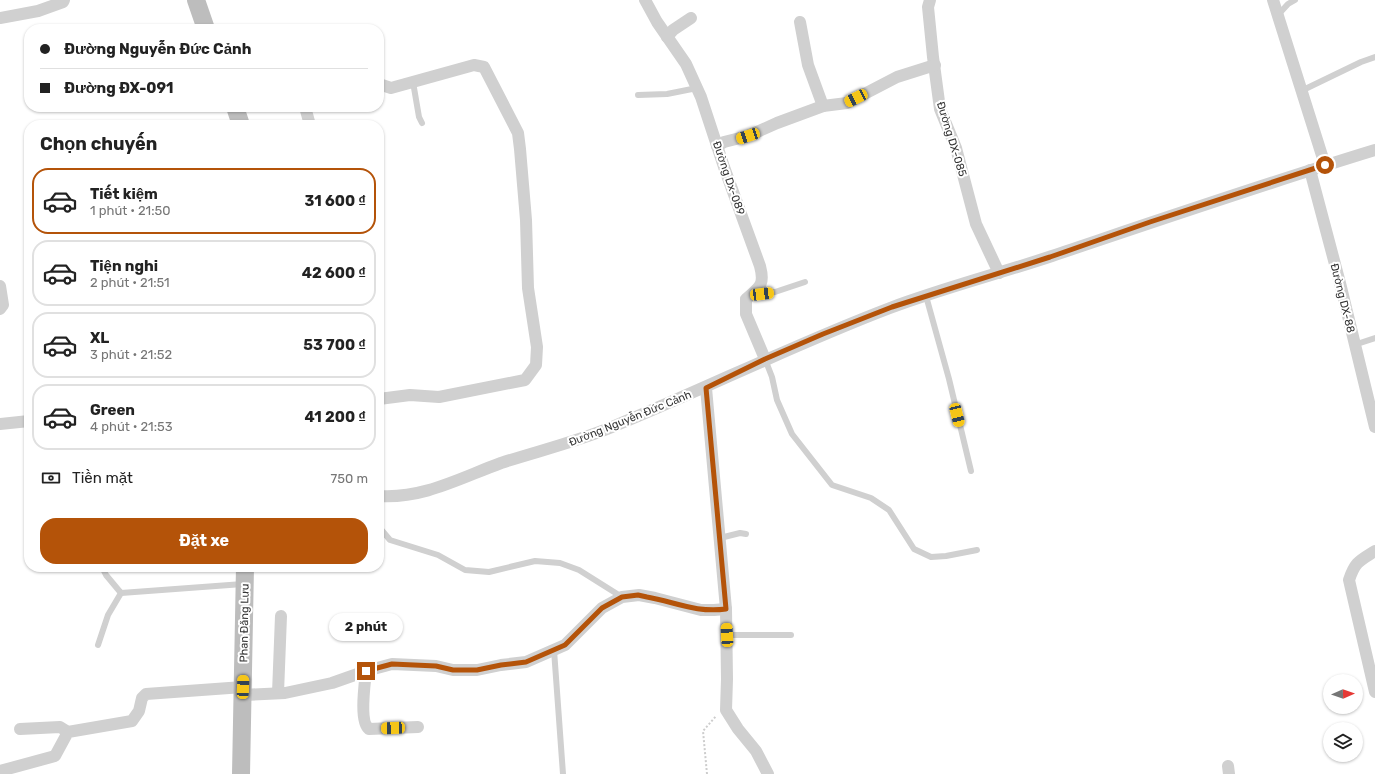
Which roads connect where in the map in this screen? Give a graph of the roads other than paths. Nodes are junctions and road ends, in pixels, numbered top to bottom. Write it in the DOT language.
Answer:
graph roads {
  1 [pos="64,0"];
  2 [pos="196,0"];
  3 [pos="645,0"];
  4 [pos="930,0"];
  5 [pos="1273,0"];
  6 [pos="1295,0"];
  7 [pos="1277,16"];
  8 [pos="0,18"];
  9 [pos="691,18"];
  10 [pos="800,22"];
  11 [pos="204,24"];
  12 [pos="667,37"];
  13 [pos="1375,57"];
  14 [pos="935,65"];
  15 [pos="413,82"];
  16 [pos="384,86"];
  17 [pos="697,88"];
  18 [pos="1302,91"];
  19 [pos="638,95"];
  20 [pos="823,106"];
  21 [pos="422,123"];
  22 [pos="717,146"];
  23 [pos="1375,150"];
  24 [pos="1325,165"];
  25 [pos="1310,170"];
  26 [pos="999,273"];
  27 [pos="805,282"];
  28 [pos="0,286"];
  29 [pos="752,294"];
  30 [pos="926,296"];
  31 [pos="0,309"];
  32 [pos="1375,338"];
  33 [pos="1354,345"];
  34 [pos="765,359"];
  35 [pos="706,388"];
  36 [pos="384,398"];
  37 [pos="24,422"];
  38 [pos="0,424"];
  39 [pos="1375,427"];
  40 [pos="971,471"];
  41 [pos="384,496"];
  42 [pos="384,533"];
  43 [pos="746,534"];
  44 [pos="720,538"];
  45 [pos="977,550"];
  46 [pos="1375,551"];
  47 [pos="104,572"];
  48 [pos="245,576"];
  49 [pos="121,593"];
  50 [pos="622,597"];
  51 [pos="726,609"];
  52 [pos="281,616"];
  53 [pos="727,635"];
  54 [pos="791,635"];
  55 [pos="98,645"];
  56 [pos="554,650"];
  57 [pos="366,671"];
  58 [pos="243,691"];
  59 [pos="1375,692"];
  60 [pos="278,694"];
  61 [pos="418,727"];
  62 [pos="20,729"];
  63 [pos="68,732"];
  64 [pos="0,771"];
  65 [pos="241,774"];
  66 [pos="563,774"];
  67 [pos="768,774"];
  1 -- 8 [label="street"];
  2 -- 11 [label="street"];
  3 -- 12 [label="street, Đường Dx-089"];
  4 -- 14 [label="street, Đường DX-085"];
  5 -- 7 [label="street"];
  6 -- 7 [label="lane"];
  7 -- 18 [label="street"];
  9 -- 12 [label="street"];
  10 -- 20 [label="street"];
  12 -- 17 [label="street, Đường Dx-089"];
  13 -- 18 [label="lane"];
  14 -- 20 [label="street"];
  14 -- 26 [label="street, Đường DX-085"];
  15 -- 16 [label="street"];
  15 -- 21 [label="lane"];
  15 -- 36 [label="street"];
  17 -- 19 [label="lane"];
  17 -- 22 [label="street, Đường Dx-089"];
  18 -- 24 [label="street"];
  20 -- 22 [label="street"];
  22 -- 29 [label="street, Đường Dx-089"];
  23 -- 24 [label="street, Đường Nguyễn Đức Cảnh"];
  24 -- 25 [label="street, Đường Nguyễn Đức Cảnh"];
  25 -- 26 [label="street, Đường Nguyễn Đức Cảnh"];
  25 -- 33 [label="street, Đường DX-88"];
  26 -- 30 [label="street, Đường Nguyễn Đức Cảnh"];
  27 -- 29 [label="lane"];
  28 -- 31 [label="street"];
  29 -- 34 [label="street, Đường Dx-089"];
  30 -- 34 [label="street, Đường Nguyễn Đức Cảnh"];
  30 -- 40 [label="lane"];
  32 -- 33 [label="lane"];
  33 -- 39 [label="street, Đường DX-88"];
  34 -- 35 [label="street, Đường Nguyễn Đức Cảnh"];
  34 -- 45 [label="lane"];
  35 -- 41 [label="street, Đường Nguyễn Đức Cảnh"];
  35 -- 44 [label="street"];
  37 -- 38 [label="street"];
  42 -- 50 [label="lane"];
  43 -- 44 [label="lane"];
  44 -- 51 [label="street"];
  46 -- 59 [label="street"];
  47 -- 49 [label="lane"];
  48 -- 49 [label="lane"];
  48 -- 58 [label="street, Phan Đăng Lưu"];
  49 -- 55 [label="lane"];
  50 -- 51 [label="street"];
  50 -- 56 [label="street"];
  51 -- 53 [label="street"];
  52 -- 60 [label="street"];
  53 -- 54 [label="lane"];
  53 -- 67 [label="street"];
  56 -- 57 [label="street"];
  56 -- 66 [label="lane"];
  57 -- 60 [label="street"];
  57 -- 61 [label="street"];
  58 -- 60 [label="street"];
  58 -- 63 [label="street"];
  58 -- 65 [label="street, Phan Đăng Lưu"];
  62 -- 63 [label="street"];
  63 -- 64 [label="street"];
}
